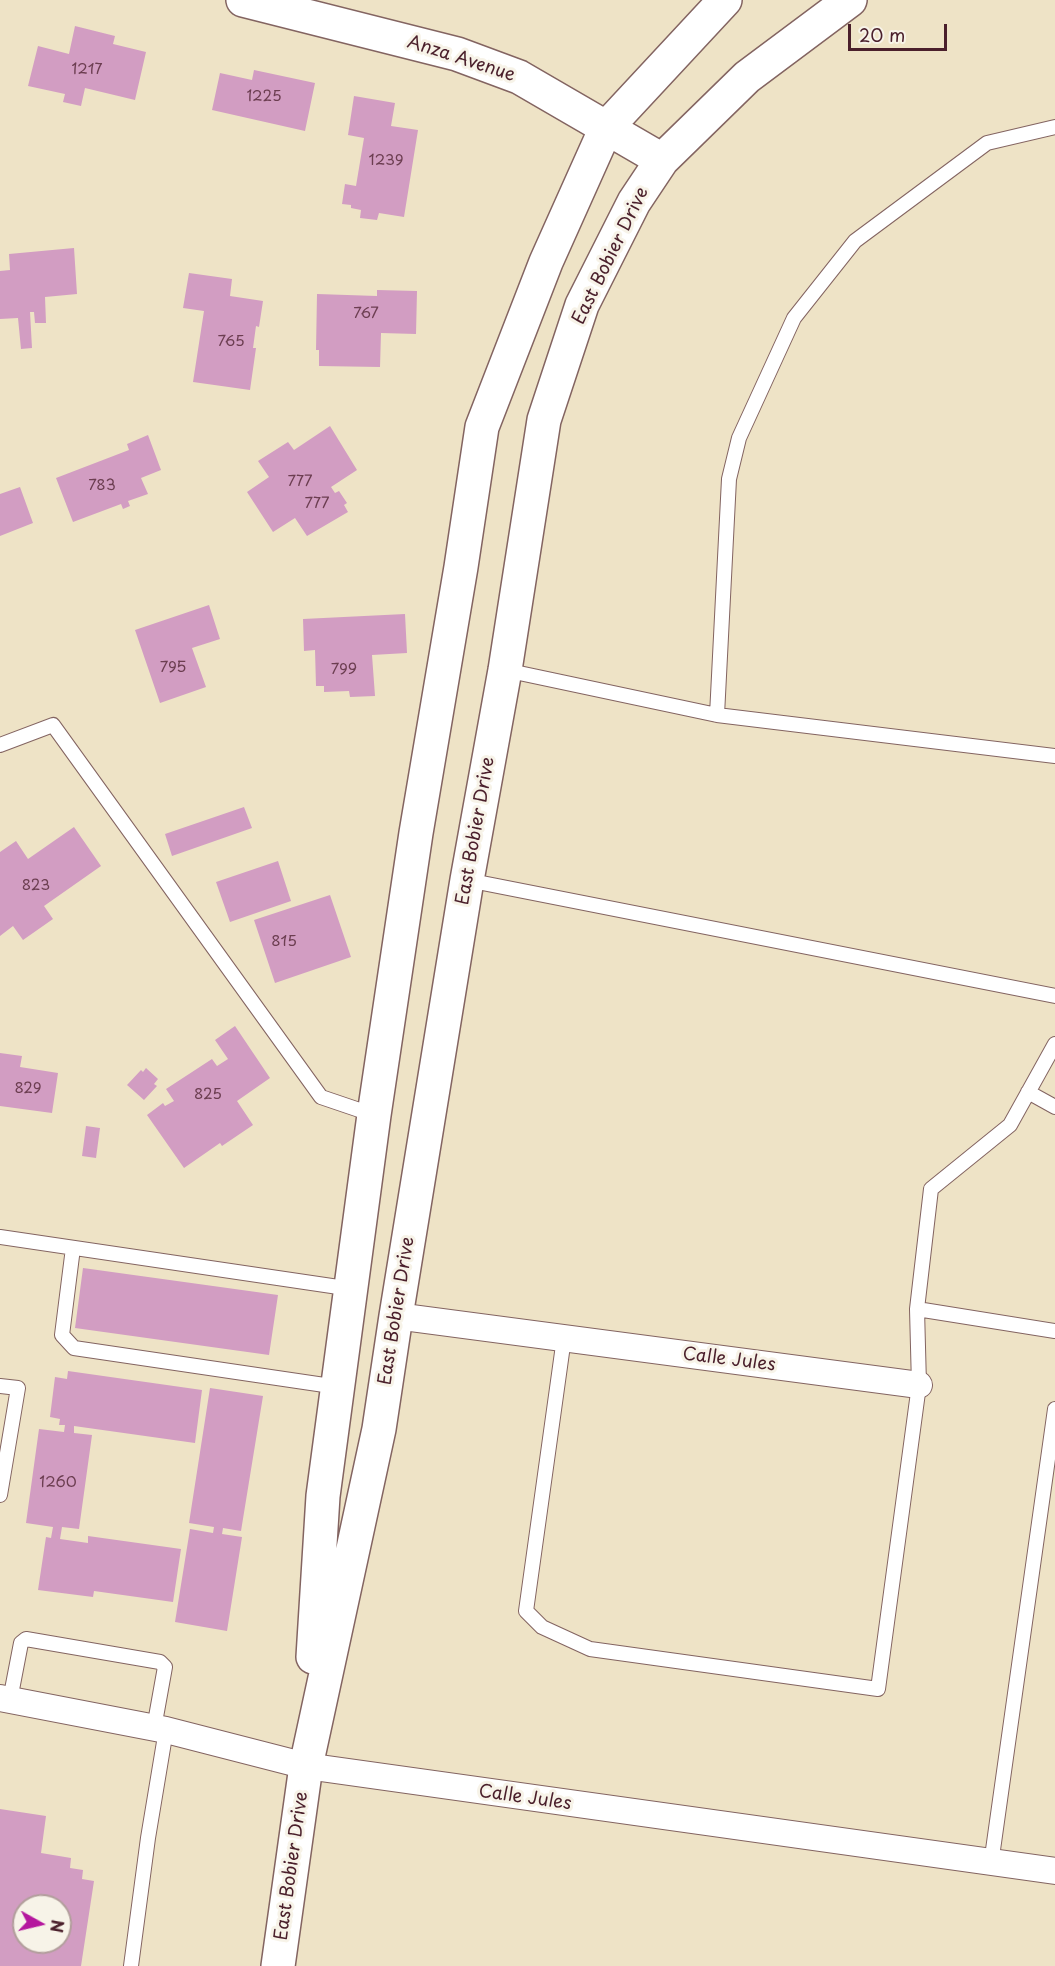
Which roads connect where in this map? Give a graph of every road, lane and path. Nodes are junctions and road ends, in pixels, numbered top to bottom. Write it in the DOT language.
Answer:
graph roads {
  1 [pos="243,0"];
  2 [pos="725,0"];
  3 [pos="850,0"];
  4 [pos="1055,127"];
  5 [pos="606,128"];
  6 [pos="662,160"];
  7 [pos="505,670"];
  8 [pos="717,715"];
  9 [pos="0,745"];
  10 [pos="1055,756"];
  11 [pos="467,880"];
  12 [pos="1055,996"];
  13 [pos="1055,1044"];
  14 [pos="1028,1092"];
  15 [pos="1055,1107"];
  16 [pos="374,1115"];
  17 [pos="0,1237"];
  18 [pos="73,1248"];
  19 [pos="352,1289"];
  20 [pos="917,1309"];
  21 [pos="396,1316"];
  22 [pos="1055,1330"];
  23 [pos="564,1338"];
  24 [pos="919,1384"];
  25 [pos="0,1386"];
  26 [pos="338,1387"];
  27 [pos="1055,1409"];
  28 [pos="0,1495"];
  29 [pos="5,1699"];
  30 [pos="160,1729"];
  31 [pos="306,1766"];
  32 [pos="991,1864"];
  33 [pos="1055,1871"];
  34 [pos="131,1966"];
  35 [pos="278,1966"];
  1 -- 5 [label="main road, Anza Avenue"];
  2 -- 5 [label="main road, East Bobier Drive"];
  3 -- 6 [label="main road, East Bobier Drive"];
  4 -- 8 [label="lane"];
  5 -- 6 [label="main road, Anza Avenue"];
  5 -- 16 [label="main road, East Bobier Drive"];
  6 -- 7 [label="main road, East Bobier Drive"];
  7 -- 8 [label="lane"];
  7 -- 11 [label="main road, East Bobier Drive"];
  8 -- 10 [label="lane"];
  9 -- 16 [label="lane"];
  11 -- 12 [label="lane"];
  11 -- 21 [label="main road, East Bobier Drive"];
  13 -- 14 [label="lane"];
  14 -- 15 [label="lane"];
  14 -- 20 [label="lane"];
  16 -- 19 [label="main road, East Bobier Drive"];
  17 -- 18 [label="lane"];
  18 -- 19 [label="lane"];
  18 -- 26 [label="lane"];
  19 -- 26 [label="main road, East Bobier Drive"];
  20 -- 22 [label="lane"];
  20 -- 24 [label="lane"];
  21 -- 23 [label="street, Calle Jules"];
  21 -- 31 [label="main road, East Bobier Drive"];
  23 -- 24 [label="street, Calle Jules"];
  23 -- 24 [label="lane"];
  25 -- 28 [label="lane"];
  26 -- 31 [label="main road, East Bobier Drive"];
  27 -- 32 [label="lane"];
  29 -- 30 [label="street, Calle Jules"];
  29 -- 30 [label="lane"];
  30 -- 31 [label="street, Calle Jules"];
  30 -- 34 [label="lane"];
  31 -- 32 [label="street, Calle Jules"];
  31 -- 35 [label="main road, East Bobier Drive"];
  32 -- 33 [label="street, Calle Jules"];
}
